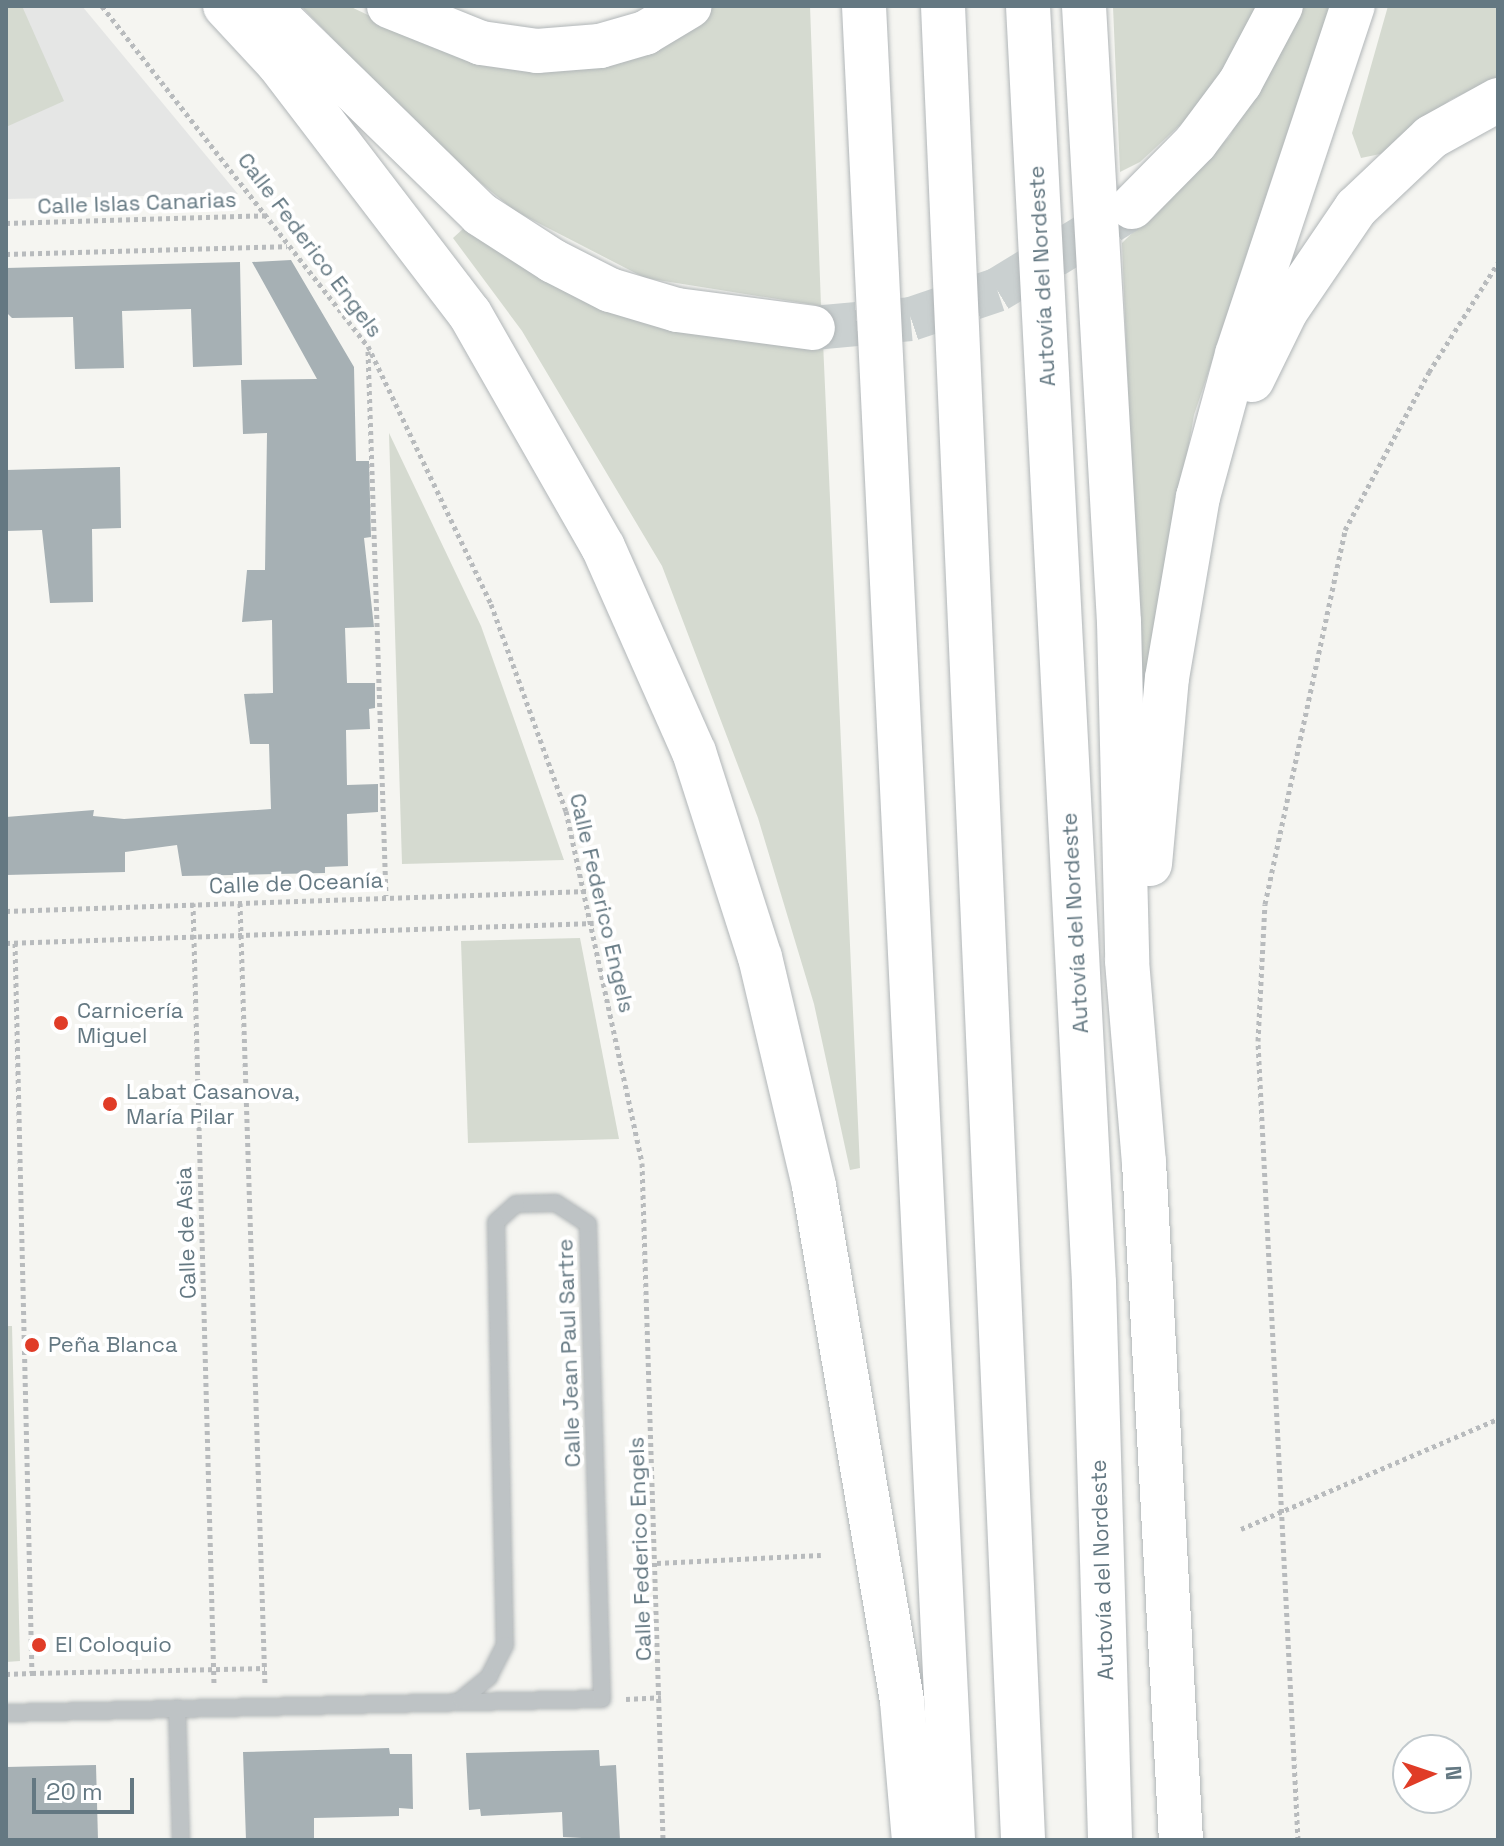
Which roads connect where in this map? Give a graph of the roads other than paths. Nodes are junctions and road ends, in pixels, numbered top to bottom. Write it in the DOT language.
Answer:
graph roads {
  1 [pos="225,6"];
  2 [pos="267,6"];
  3 [pos="389,6"];
  4 [pos="690,6"];
  5 [pos="864,6"];
  6 [pos="943,6"];
  7 [pos="1028,6"];
  8 [pos="1084,6"];
  9 [pos="1281,6"];
  10 [pos="1353,6"];
  11 [pos="1498,100"];
  12 [pos="1132,207"];
  13 [pos="813,328"];
  14 [pos="1183,583"];
  15 [pos="1144,1162"];
  16 [pos="461,1700"];
  17 [pos="177,1708"];
  18 [pos="6,1713"];
  19 [pos="181,1840"];
  20 [pos="914,1840"];
  21 [pos="953,1840"];
  22 [pos="1023,1840"];
  23 [pos="1110,1840"];
  24 [pos="1181,1840"];
  1 -- 20 [label="highway"];
  2 -- 13 [label="highway"];
  3 -- 4 [label="highway"];
  5 -- 21 [label="highway"];
  6 -- 22 [label="highway"];
  7 -- 23 [label="highway, Autovía del Nordeste"];
  8 -- 15 [label="highway"];
  9 -- 12 [label="highway"];
  10 -- 14 [label="highway"];
  11 -- 14 [label="highway"];
  14 -- 15 [label="highway"];
  15 -- 24 [label="highway"];
  16 -- 16 [label="lane, Calle Jean Paul Sartre"];
  16 -- 17 [label="lane"];
  17 -- 18 [label="lane"];
  17 -- 19 [label="lane"];
}
